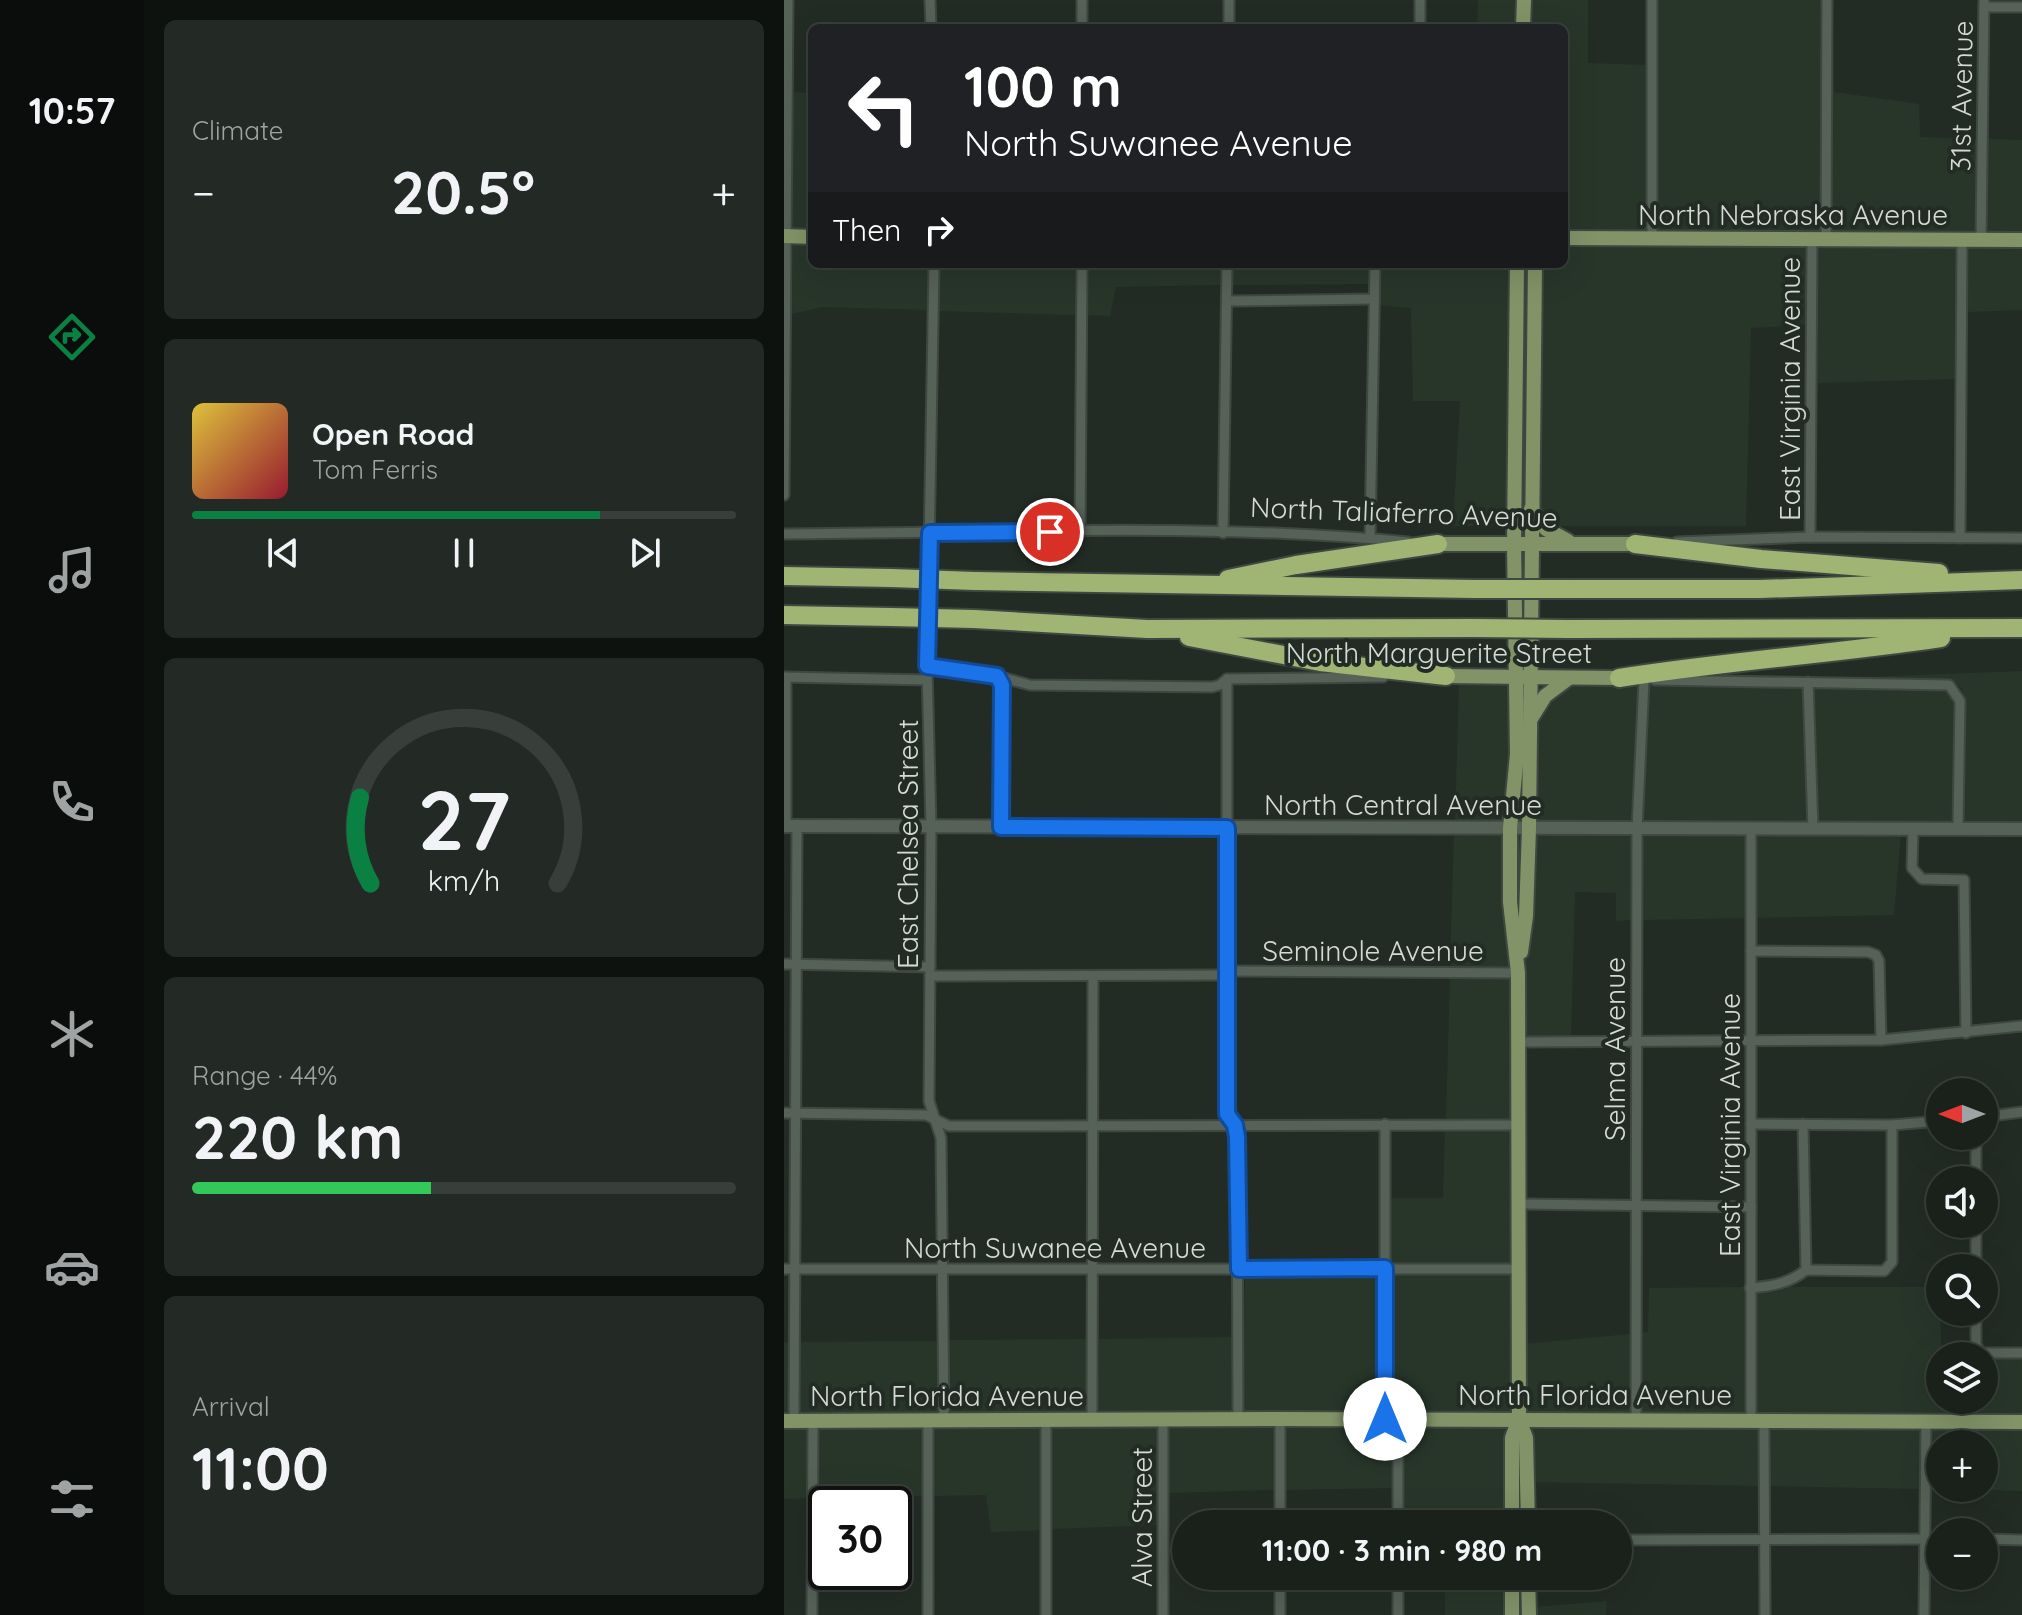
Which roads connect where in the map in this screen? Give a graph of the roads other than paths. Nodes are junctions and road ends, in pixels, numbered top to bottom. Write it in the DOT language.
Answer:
graph roads {
  1 [pos="788,0"];
  2 [pos="930,0"];
  3 [pos="1082,0"];
  4 [pos="1229,0"];
  5 [pos="1420,0"];
  6 [pos="1524,0"];
  7 [pos="1652,0"];
  8 [pos="1827,0"];
  9 [pos="1984,3"];
  10 [pos="2022,7"];
  11 [pos="931,24"];
  12 [pos="1082,24"];
  13 [pos="1229,24"];
  14 [pos="1420,24"];
  15 [pos="1523,24"];
  16 [pos="786,236"];
  17 [pos="808,237"];
  18 [pos="1568,238"];
  19 [pos="1652,240"];
  20 [pos="1962,240"];
  21 [pos="1981,240"];
  22 [pos="2022,240"];
  23 [pos="1819,241"];
  24 [pos="934,268"];
  25 [pos="1082,268"];
  26 [pos="1227,268"];
  27 [pos="1375,268"];
  28 [pos="1517,268"];
  29 [pos="1535,268"];
  30 [pos="1374,299"];
  31 [pos="1227,301"];
  32 [pos="784,495"];
  33 [pos="1531,509"];
  34 [pos="1080,532"];
  35 [pos="930,533"];
  36 [pos="1223,533"];
  37 [pos="784,534"];
  38 [pos="1810,537"];
  39 [pos="1370,538"];
  40 [pos="1960,538"];
  41 [pos="2022,538"];
  42 [pos="1572,543"];
  43 [pos="1438,544"];
  44 [pos="1514,544"];
  45 [pos="1531,544"];
  46 [pos="1635,544"];
  47 [pos="784,576"];
  48 [pos="2022,580"];
  49 [pos="1195,586"];
  50 [pos="784,615"];
  51 [pos="2022,628"];
  52 [pos="1147,629"];
  53 [pos="2003,629"];
  54 [pos="927,666"];
  55 [pos="997,676"];
  56 [pos="1446,676"];
  57 [pos="1524,676"];
  58 [pos="785,677"];
  59 [pos="1569,678"];
  60 [pos="1619,678"];
  61 [pos="1227,679"];
  62 [pos="927,680"];
  63 [pos="1644,680"];
  64 [pos="1808,682"];
  65 [pos="1030,685"];
  66 [pos="1002,700"];
  67 [pos="1530,721"];
  68 [pos="789,826"];
  69 [pos="931,827"];
  70 [pos="1001,827"];
  71 [pos="1227,828"];
  72 [pos="1510,828"];
  73 [pos="1529,828"];
  74 [pos="1913,828"];
  75 [pos="1958,828"];
  76 [pos="1637,829"];
  77 [pos="1751,829"];
  78 [pos="1813,829"];
  79 [pos="2022,829"];
  80 [pos="1751,951"];
  81 [pos="784,964"];
  82 [pos="797,964"];
  83 [pos="930,971"];
  84 [pos="1228,973"];
  85 [pos="1518,973"];
  86 [pos="1093,976"];
  87 [pos="2022,1026"];
  88 [pos="1966,1033"];
  89 [pos="1751,1040"];
  90 [pos="1881,1040"];
  91 [pos="1637,1041"];
  92 [pos="1518,1042"];
  93 [pos="2022,1112"];
  94 [pos="784,1113"];
  95 [pos="796,1113"];
  96 [pos="1998,1115"];
  97 [pos="935,1120"];
  98 [pos="1926,1122"];
  99 [pos="1385,1124"];
  100 [pos="1751,1124"];
  101 [pos="1803,1124"];
  102 [pos="1093,1125"];
  103 [pos="1235,1125"];
  104 [pos="1518,1125"];
  105 [pos="1892,1125"];
  106 [pos="1518,1204"];
  107 [pos="1635,1206"];
  108 [pos="1751,1207"];
  109 [pos="1093,1268"];
  110 [pos="1385,1268"];
  111 [pos="784,1269"];
  112 [pos="795,1269"];
  113 [pos="1239,1269"];
  114 [pos="1518,1269"];
  115 [pos="1806,1270"];
  116 [pos="943,1271"];
  117 [pos="1750,1288"];
  118 [pos="1976,1326"];
  119 [pos="2022,1353"];
  120 [pos="1163,1419"];
  121 [pos="1238,1419"];
  122 [pos="1280,1419"];
  123 [pos="1392,1419"];
  124 [pos="1519,1419"];
  125 [pos="1636,1419"];
  126 [pos="1046,1420"];
  127 [pos="1092,1420"];
  128 [pos="789,1421"];
  129 [pos="813,1421"];
  130 [pos="928,1421"];
  131 [pos="944,1421"];
  132 [pos="1758,1421"];
  133 [pos="1926,1422"];
  134 [pos="2022,1422"];
  135 [pos="1280,1510"];
  136 [pos="1397,1510"];
  137 [pos="1512,1510"];
  138 [pos="1528,1510"];
  139 [pos="1925,1539"];
  140 [pos="1998,1539"];
  141 [pos="1632,1540"];
  142 [pos="2022,1540"];
  143 [pos="1765,1541"];
  144 [pos="1280,1590"];
  145 [pos="1398,1590"];
  146 [pos="1512,1590"];
  147 [pos="1528,1590"];
  148 [pos="812,1615"];
  149 [pos="928,1615"];
  150 [pos="1046,1615"];
  151 [pos="1163,1615"];
  152 [pos="1280,1615"];
  153 [pos="1398,1615"];
  154 [pos="1512,1615"];
  155 [pos="1529,1615"];
  156 [pos="1765,1615"];
  157 [pos="1924,1615"];
  1 -- 16 [label="street"];
  2 -- 11 [label="street"];
  3 -- 12 [label="street"];
  4 -- 13 [label="street"];
  5 -- 14 [label="street"];
  6 -- 15 [label="main road"];
  7 -- 19 [label="street"];
  8 -- 23 [label="street, East Virginia Avenue"];
  9 -- 10 [label="street"];
  9 -- 21 [label="street, 31st Avenue"];
  16 -- 17 [label="main road"];
  16 -- 32 [label="street"];
  18 -- 19 [label="main road, North Nebraska Avenue"];
  19 -- 23 [label="main road, North Nebraska Avenue"];
  20 -- 21 [label="main road, North Nebraska Avenue"];
  20 -- 23 [label="main road, North Nebraska Avenue"];
  20 -- 40 [label="street"];
  21 -- 22 [label="main road, North Nebraska Avenue"];
  23 -- 38 [label="street, East Virginia Avenue"];
  24 -- 35 [label="street, East Chelsea Street"];
  25 -- 34 [label="street"];
  26 -- 31 [label="street"];
  27 -- 30 [label="street"];
  28 -- 44 [label="main road"];
  29 -- 33 [label="main road"];
  30 -- 31 [label="street"];
  30 -- 39 [label="street"];
  31 -- 36 [label="street"];
  33 -- 42 [label="main road"];
  33 -- 45 [label="main road"];
  34 -- 35 [label="street, North Taliaferro Avenue"];
  34 -- 36 [label="street, North Taliaferro Avenue"];
  35 -- 37 [label="street, North Taliaferro Avenue"];
  35 -- 54 [label="street, East Chelsea Street"];
  36 -- 39 [label="street, North Taliaferro Avenue"];
  38 -- 40 [label="street, North Taliaferro Avenue"];
  38 -- 46 [label="street, North Taliaferro Avenue"];
  39 -- 43 [label="street, North Taliaferro Avenue"];
  40 -- 41 [label="street, North Taliaferro Avenue"];
  42 -- 45 [label="main road, North Taliaferro Avenue"];
  42 -- 46 [label="main road, North Taliaferro Avenue"];
  43 -- 44 [label="main road, North Taliaferro Avenue"];
  43 -- 49 [label="highway"];
  44 -- 45 [label="main road, North Taliaferro Avenue"];
  44 -- 57 [label="main road"];
  45 -- 57 [label="main road"];
  46 -- 48 [label="highway"];
  47 -- 49 [label="highway, bridge"];
  48 -- 49 [label="highway, bridge"];
  50 -- 52 [label="highway, bridge"];
  51 -- 53 [label="highway"];
  52 -- 53 [label="highway, bridge"];
  52 -- 56 [label="highway"];
  53 -- 60 [label="highway"];
  54 -- 55 [label="street, North Marguerite Street"];
  54 -- 62 [label="street, East Chelsea Street"];
  55 -- 65 [label="street, North Marguerite Street"];
  55 -- 66 [label="street"];
  56 -- 57 [label="main road, North Marguerite Street"];
  56 -- 61 [label="street, North Marguerite Street"];
  57 -- 59 [label="main road, North Marguerite Street"];
  57 -- 67 [label="main road"];
  57 -- 72 [label="main road"];
  58 -- 62 [label="street"];
  58 -- 68 [label="street"];
  59 -- 60 [label="main road, North Marguerite Street"];
  59 -- 67 [label="main road"];
  60 -- 63 [label="street, North Marguerite Street"];
  61 -- 65 [label="street, North Marguerite Street"];
  61 -- 71 [label="street"];
  62 -- 69 [label="street, East Chelsea Street"];
  63 -- 64 [label="street, North Marguerite Street"];
  63 -- 76 [label="street, Selma Avenue"];
  64 -- 75 [label="street, North Marguerite Street"];
  64 -- 78 [label="street"];
  65 -- 66 [label="street"];
  66 -- 70 [label="street"];
  67 -- 73 [label="main road"];
  68 -- 69 [label="street, North Central Avenue"];
  68 -- 82 [label="street"];
  69 -- 70 [label="street, North Central Avenue"];
  69 -- 83 [label="street, East Chelsea Street"];
  70 -- 71 [label="street, North Central Avenue"];
  71 -- 72 [label="street, North Central Avenue"];
  71 -- 84 [label="street"];
  72 -- 73 [label="street, North Central Avenue"];
  72 -- 85 [label="main road"];
  73 -- 76 [label="street, North Central Avenue"];
  73 -- 85 [label="main road"];
  74 -- 75 [label="street, North Central Avenue"];
  74 -- 78 [label="street, North Central Avenue"];
  74 -- 88 [label="street"];
  75 -- 79 [label="street, North Central Avenue"];
  76 -- 77 [label="street, North Central Avenue"];
  76 -- 91 [label="street, Selma Avenue"];
  77 -- 78 [label="street, North Central Avenue"];
  77 -- 80 [label="street, East Virginia Avenue"];
  80 -- 89 [label="street, East Virginia Avenue"];
  80 -- 90 [label="street"];
  81 -- 82 [label="street"];
  82 -- 83 [label="street"];
  82 -- 95 [label="street"];
  83 -- 86 [label="street, Seminole Avenue"];
  83 -- 97 [label="street, East Chelsea Street"];
  84 -- 85 [label="street, Seminole Avenue"];
  84 -- 86 [label="street, Seminole Avenue"];
  84 -- 103 [label="street"];
  85 -- 92 [label="main road"];
  86 -- 102 [label="street"];
  87 -- 88 [label="street"];
  88 -- 90 [label="street"];
  89 -- 90 [label="street"];
  89 -- 91 [label="street"];
  89 -- 100 [label="street, East Virginia Avenue"];
  91 -- 92 [label="street"];
  91 -- 107 [label="street, Selma Avenue"];
  92 -- 104 [label="main road"];
  93 -- 96 [label="street"];
  94 -- 95 [label="street"];
  95 -- 97 [label="street"];
  95 -- 112 [label="street"];
  97 -- 102 [label="street"];
  97 -- 116 [label="street, East Chelsea Street"];
  98 -- 105 [label="street"];
  99 -- 103 [label="street"];
  99 -- 104 [label="street"];
  99 -- 110 [label="street"];
  100 -- 101 [label="street"];
  100 -- 108 [label="street, East Virginia Avenue"];
  101 -- 105 [label="street"];
  101 -- 115 [label="street"];
  102 -- 103 [label="street"];
  102 -- 109 [label="street"];
  103 -- 113 [label="street"];
  104 -- 106 [label="main road"];
  105 -- 115 [label="street"];
  106 -- 107 [label="street"];
  106 -- 114 [label="main road"];
  107 -- 108 [label="street"];
  107 -- 125 [label="street, Selma Avenue"];
  108 -- 117 [label="street, East Virginia Avenue"];
  109 -- 113 [label="street, North Suwanee Avenue"];
  109 -- 116 [label="street, North Suwanee Avenue"];
  109 -- 127 [label="street"];
  110 -- 113 [label="street, North Suwanee Avenue"];
  110 -- 114 [label="street, North Suwanee Avenue"];
  110 -- 123 [label="street"];
  111 -- 112 [label="street, North Suwanee Avenue"];
  112 -- 116 [label="street, North Suwanee Avenue"];
  112 -- 128 [label="street"];
  113 -- 121 [label="street"];
  114 -- 124 [label="main road"];
  115 -- 117 [label="street"];
  116 -- 131 [label="street, East Chelsea Street"];
  117 -- 132 [label="street, East Virginia Avenue"];
  118 -- 119 [label="street"];
  120 -- 121 [label="main road, North Florida Avenue"];
  120 -- 127 [label="main road, North Florida Avenue"];
  120 -- 151 [label="street, Alva Street"];
  121 -- 122 [label="main road, North Florida Avenue"];
  122 -- 123 [label="main road, North Florida Avenue"];
  122 -- 135 [label="street"];
  123 -- 124 [label="main road, North Florida Avenue"];
  123 -- 136 [label="street"];
  124 -- 125 [label="main road, North Florida Avenue"];
  124 -- 137 [label="main road"];
  124 -- 138 [label="main road"];
  125 -- 132 [label="main road, North Florida Avenue"];
  126 -- 127 [label="main road, North Florida Avenue"];
  126 -- 131 [label="main road, North Florida Avenue"];
  126 -- 150 [label="street"];
  128 -- 129 [label="main road, North Florida Avenue"];
  129 -- 130 [label="main road, North Florida Avenue"];
  129 -- 148 [label="street"];
  130 -- 131 [label="main road, North Florida Avenue"];
  130 -- 149 [label="street"];
  132 -- 133 [label="main road, North Florida Avenue"];
  132 -- 143 [label="street, East Virginia Avenue"];
  133 -- 134 [label="main road, North Florida Avenue"];
  133 -- 139 [label="street"];
  139 -- 143 [label="street"];
  139 -- 157 [label="street"];
  140 -- 142 [label="street"];
  141 -- 143 [label="street"];
  143 -- 156 [label="street, East Virginia Avenue"];
  144 -- 152 [label="street"];
  145 -- 153 [label="street"];
  146 -- 154 [label="main road"];
  147 -- 155 [label="main road"];
}
